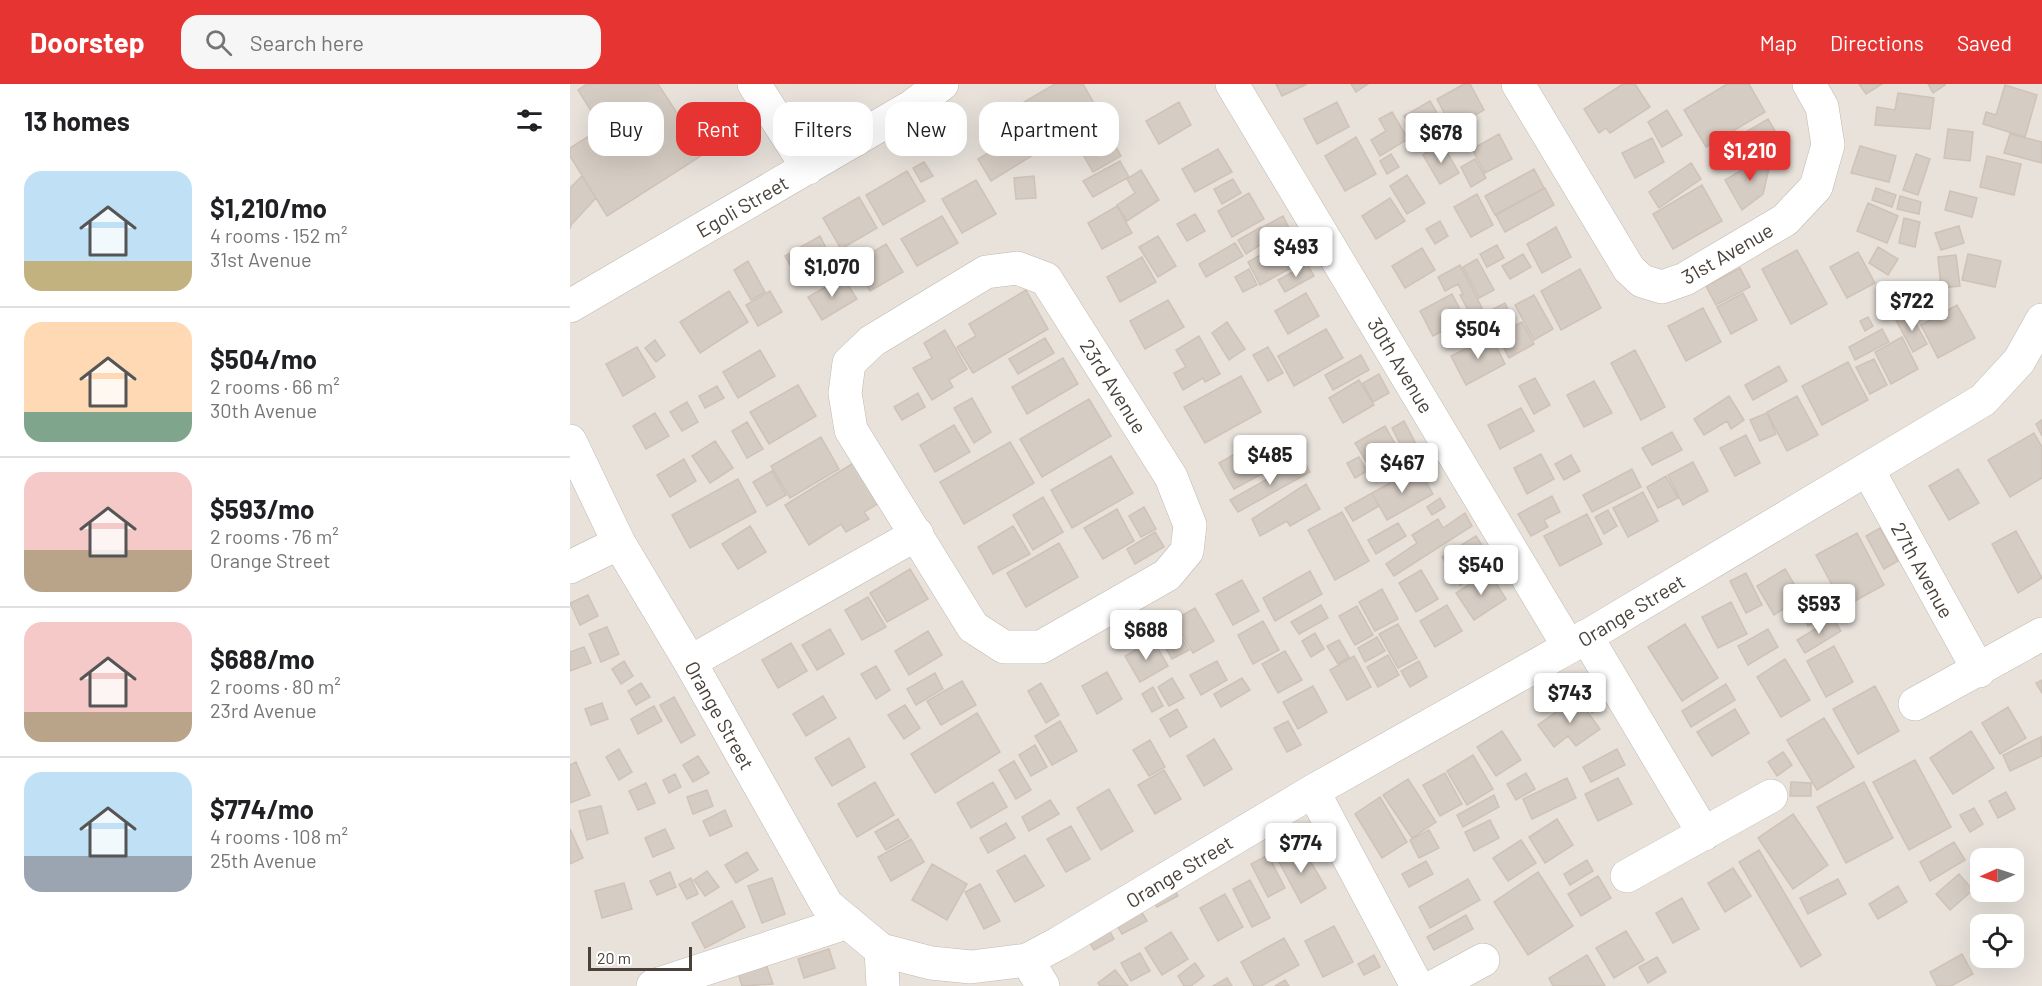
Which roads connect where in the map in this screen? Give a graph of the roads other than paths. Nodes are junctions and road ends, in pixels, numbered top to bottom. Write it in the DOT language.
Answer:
graph roads {
  1 [pos="754,84"];
  2 [pos="942,84"];
  3 [pos="1232,84"];
  4 [pos="1518,84"];
  5 [pos="1809,84"];
  6 [pos="808,168"];
  7 [pos="570,306"];
  8 [pos="2042,320"];
  9 [pos="570,441"];
  10 [pos="1868,470"];
  11 [pos="918,534"];
  12 [pos="619,543"];
  13 [pos="570,567"];
  14 [pos="2042,634"];
  15 [pos="1578,642"];
  16 [pos="690,662"];
  17 [pos="1979,671"];
  18 [pos="1915,704"];
  19 [pos="1313,791"];
  20 [pos="1771,796"];
  21 [pos="1704,834"];
  22 [pos="1627,876"];
  23 [pos="848,922"];
  24 [pos="882,950"];
  25 [pos="1484,960"];
  26 [pos="1035,973"];
  27 [pos="653,986"];
  28 [pos="883,986"];
  29 [pos="1417,986"];
  30 [pos="1435,986"];
  1 -- 6 [label="street"];
  2 -- 6 [label="street, Egoli Street"];
  3 -- 15 [label="street, 30th Avenue"];
  4 -- 5 [label="street, 31st Avenue"];
  6 -- 7 [label="street, Egoli Street"];
  8 -- 10 [label="street, Orange Street"];
  9 -- 12 [label="street, Orange Street"];
  10 -- 15 [label="street, Orange Street"];
  10 -- 17 [label="street, 27th Avenue"];
  11 -- 11 [label="street, 23rd Avenue"];
  11 -- 16 [label="street"];
  12 -- 13 [label="street"];
  12 -- 16 [label="street, Orange Street"];
  14 -- 17 [label="street"];
  15 -- 19 [label="street, Orange Street"];
  15 -- 21 [label="street, 30th Avenue"];
  16 -- 23 [label="street, Orange Street"];
  17 -- 18 [label="street"];
  19 -- 26 [label="street, Orange Street"];
  19 -- 29 [label="street"];
  20 -- 21 [label="street"];
  21 -- 22 [label="street"];
  23 -- 24 [label="street, Orange Street"];
  23 -- 27 [label="street"];
  24 -- 26 [label="street, Orange Street"];
  24 -- 28 [label="street"];
  25 -- 30 [label="street"];
}
